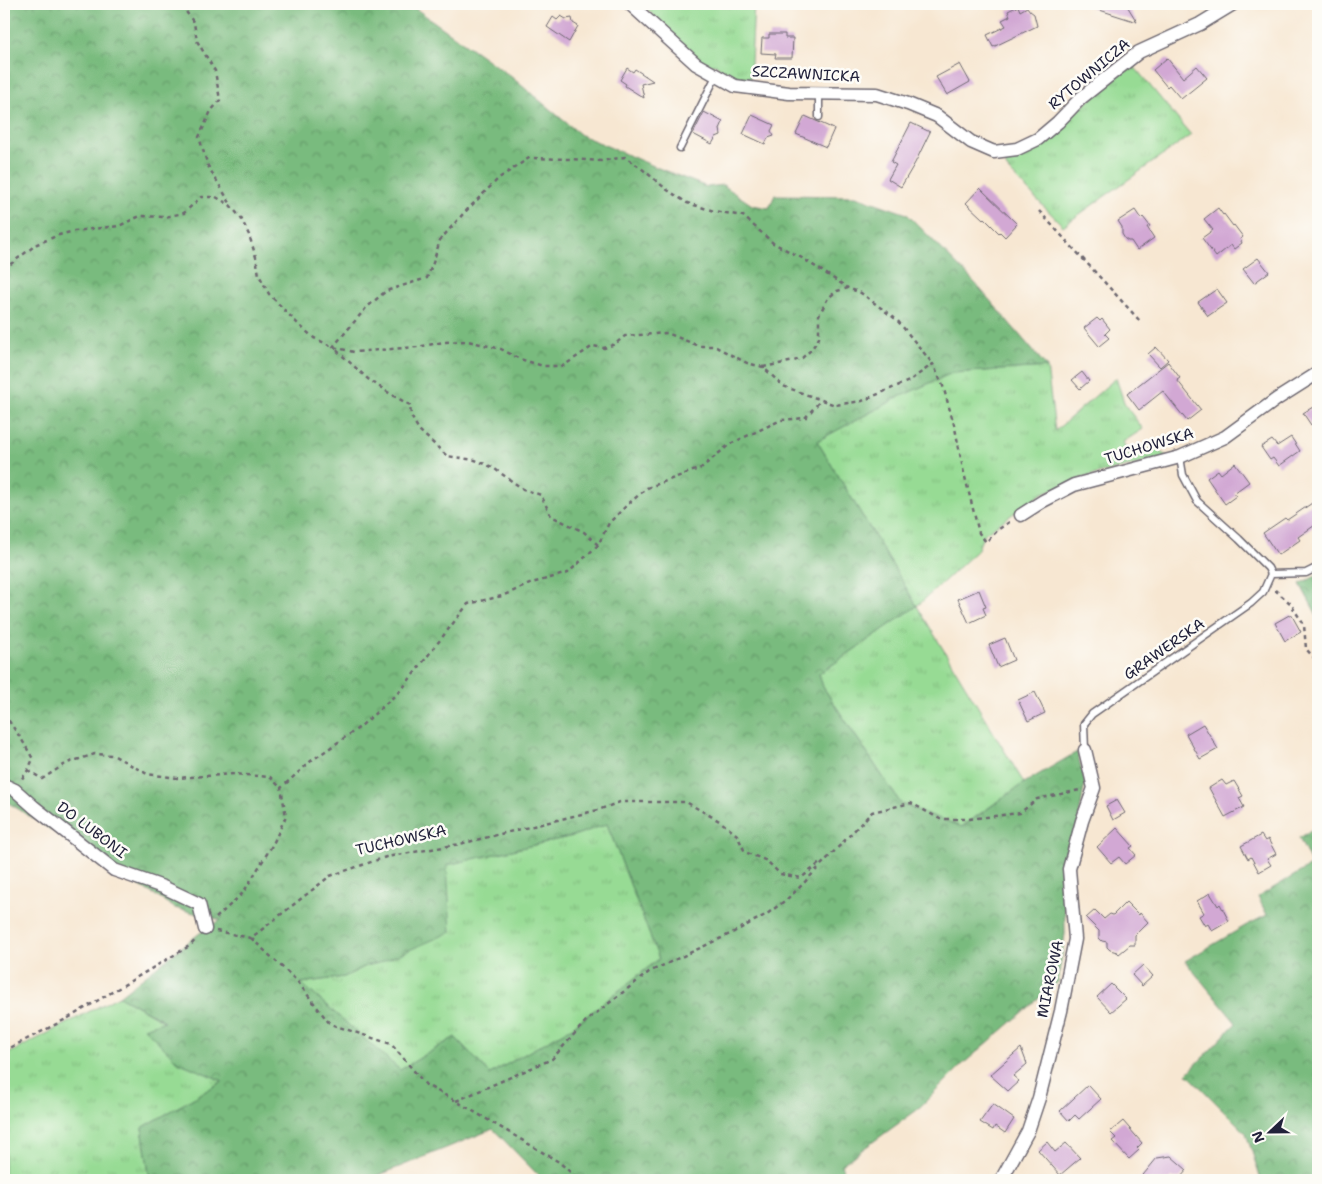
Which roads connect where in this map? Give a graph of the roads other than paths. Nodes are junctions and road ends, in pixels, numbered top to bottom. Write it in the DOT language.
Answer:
graph roads {
  1 [pos="630,4"];
  2 [pos="1233,4"];
  3 [pos="716,76"];
  4 [pos="819,93"];
  5 [pos="819,117"];
  6 [pos="680,148"];
  7 [pos="994,152"];
  8 [pos="1318,374"];
  9 [pos="1180,457"];
  10 [pos="1021,515"];
  11 [pos="1318,567"];
  12 [pos="1271,574"];
  13 [pos="1085,750"];
  14 [pos="9,787"];
  15 [pos="205,928"];
  16 [pos="1001,1180"];
  1 -- 3 [label="street, SZCZAWNICKA"];
  2 -- 7 [label="street, RYTOWNICZA"];
  3 -- 4 [label="street, SZCZAWNICKA"];
  3 -- 6 [label="lane"];
  4 -- 5 [label="lane"];
  4 -- 7 [label="street, SZCZAWNICKA"];
  8 -- 9 [label="street, TUCHOWSKA"];
  9 -- 10 [label="street, TUCHOWSKA"];
  9 -- 12 [label="lane"];
  11 -- 12 [label="lane"];
  12 -- 13 [label="lane, GRAWERSKA"];
  13 -- 16 [label="street, MIAROWA"];
  14 -- 15 [label="street, DO LUBONI"];
}
